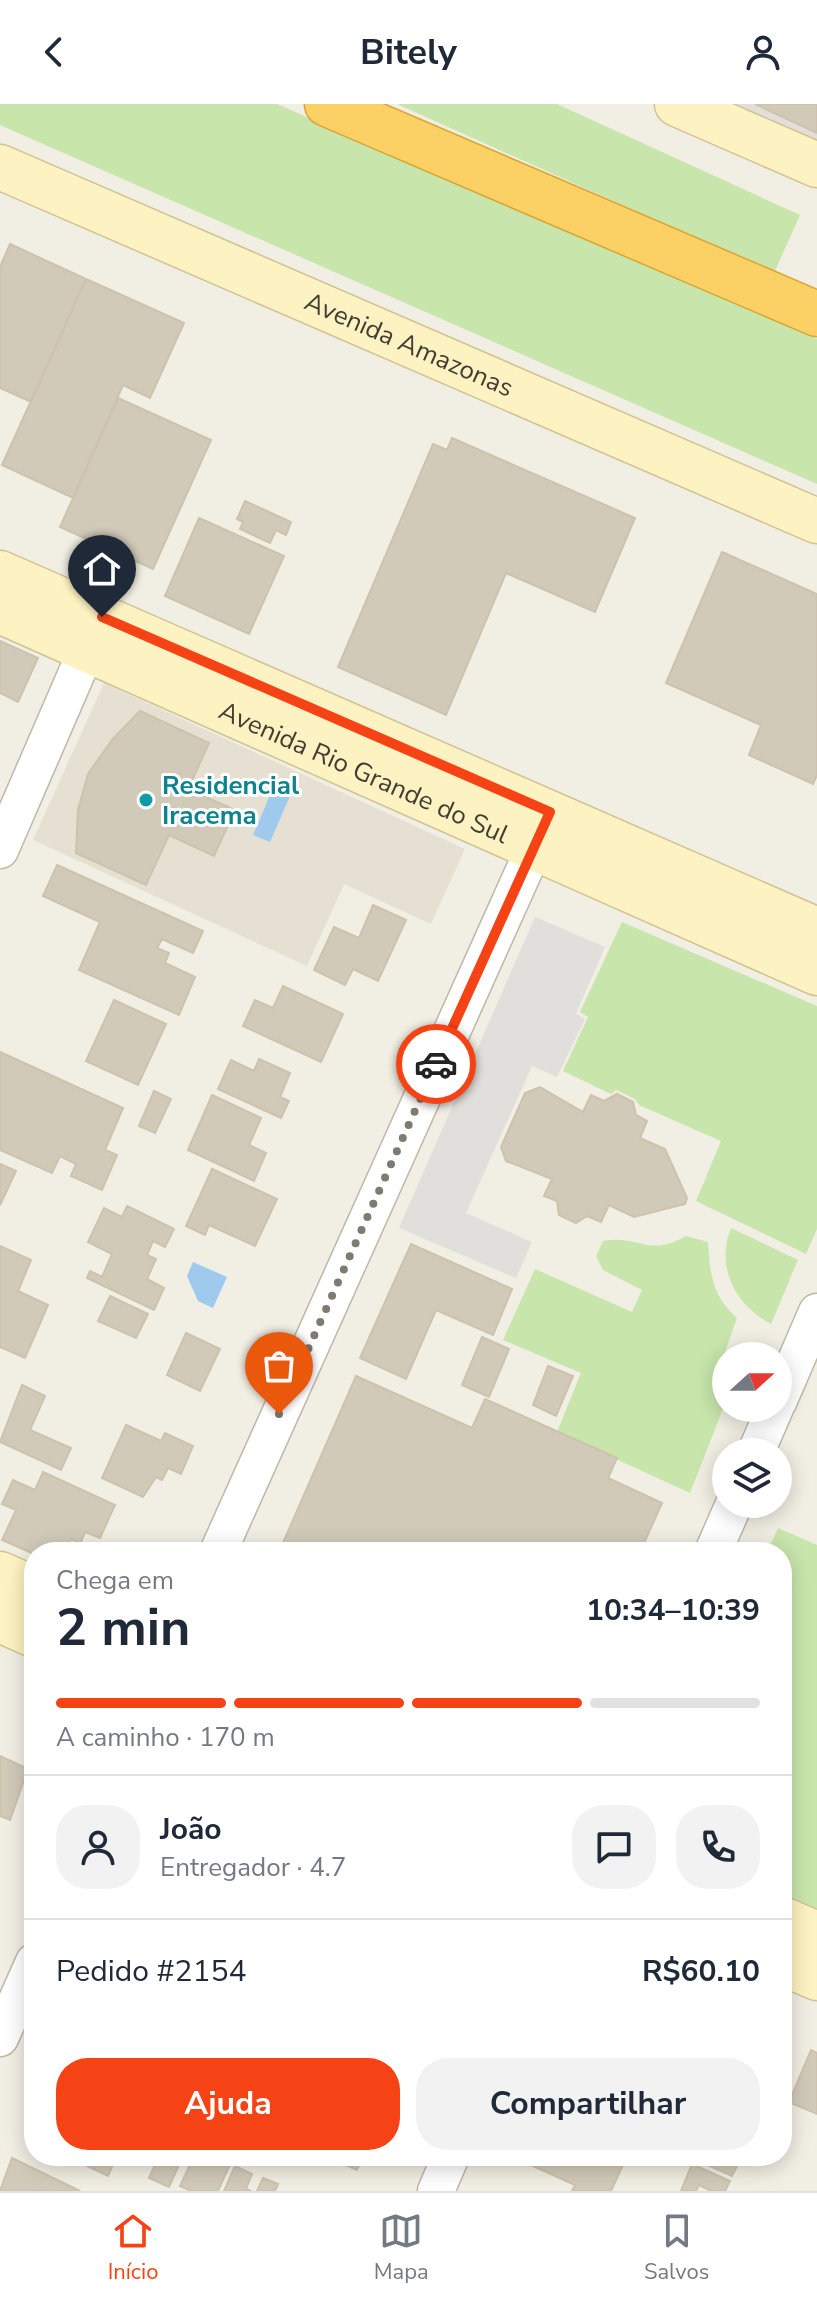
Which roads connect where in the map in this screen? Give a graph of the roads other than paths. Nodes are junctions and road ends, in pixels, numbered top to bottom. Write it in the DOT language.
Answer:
graph roads {
  1 [pos="327,104"];
  2 [pos="677,104"];
  3 [pos="817,165"];
  4 [pos="0,167"];
  5 [pos="817,314"];
  6 [pos="817,521"];
  7 [pos="0,573"];
  8 [pos="0,611"];
  9 [pos="94,633"];
  10 [pos="542,830"];
  11 [pos="0,850"];
  12 [pos="817,930"];
  13 [pos="817,973"];
  14 [pos="817,1312"];
  15 [pos="792,1370"];
  16 [pos="728,1518"];
  17 [pos="222,1542"];
  18 [pos="717,1542"];
  19 [pos="0,1574"];
  20 [pos="24,1585"];
  21 [pos="0,1620"];
  22 [pos="24,1631"];
  23 [pos="792,1923"];
  24 [pos="817,1934"];
  25 [pos="792,1967"];
  26 [pos="817,1978"];
  27 [pos="24,1984"];
  28 [pos="0,2038"];
  29 [pos="447,2166"];
  30 [pos="436,2191"];
  1 -- 5 [label="highway"];
  2 -- 3 [label="street"];
  4 -- 6 [label="street, Avenida Amazonas"];
  7 -- 9 [label="street, Avenida Rio Grande do Sul"];
  8 -- 9 [label="street, Avenida Rio Grande do Sul"];
  9 -- 10 [label="street, Avenida Rio Grande do Sul"];
  9 -- 11 [label="street"];
  10 -- 12 [label="street, Avenida Rio Grande do Sul"];
  10 -- 13 [label="street, Avenida Rio Grande do Sul"];
  10 -- 17 [label="street"];
  14 -- 15 [label="street"];
  16 -- 18 [label="street"];
  19 -- 20 [label="street"];
  21 -- 22 [label="street"];
  23 -- 24 [label="street"];
  25 -- 26 [label="street"];
  27 -- 28 [label="street"];
  29 -- 30 [label="street"];
}
